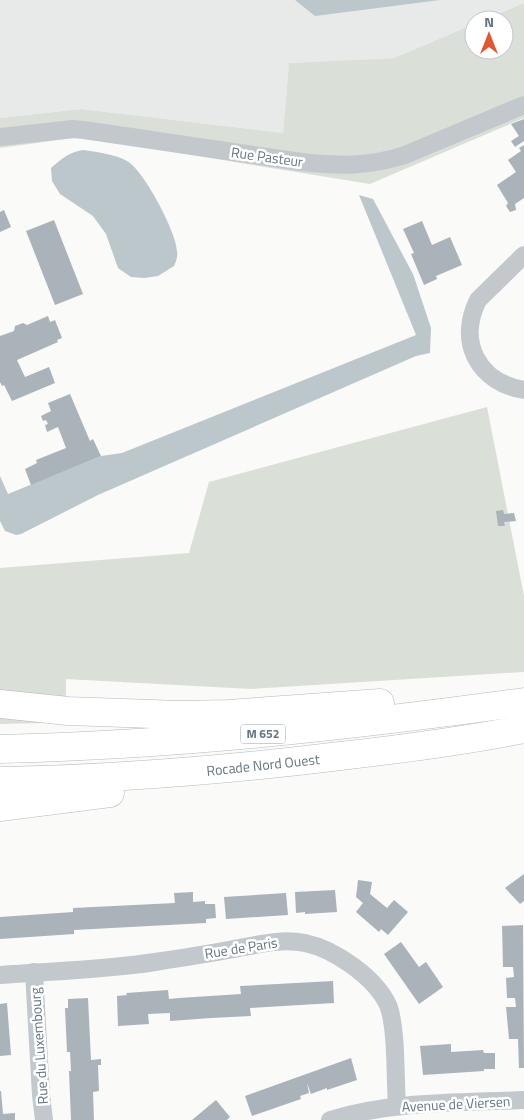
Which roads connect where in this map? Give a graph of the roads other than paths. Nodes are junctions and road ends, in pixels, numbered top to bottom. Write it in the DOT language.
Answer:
graph roads {
  1 [pos="524,105"];
  2 [pos="0,138"];
  3 [pos="524,254"];
  4 [pos="524,390"];
  5 [pos="524,695"];
  6 [pos="524,702"];
  7 [pos="0,704"];
  8 [pos="524,729"];
  9 [pos="0,750"];
  10 [pos="219,770"];
  11 [pos="0,781"];
  12 [pos="0,807"];
  13 [pos="34,972"];
  14 [pos="0,974"];
  15 [pos="524,1100"];
  16 [pos="397,1106"];
  17 [pos="44,1120"];
  18 [pos="330,1120"];
  1 -- 2 [label="street, Rue Pasteur"];
  3 -- 4 [label="street"];
  5 -- 7 [label="highway"];
  6 -- 9 [label="highway, M 652"];
  8 -- 10 [label="highway, Rocade Nord Ouest / M 652"];
  10 -- 11 [label="highway, Rocade Nord Ouest / M 652"];
  10 -- 12 [label="highway"];
  13 -- 14 [label="street, Rue de Paris"];
  13 -- 16 [label="street, Rue de Paris"];
  13 -- 17 [label="street, Rue du Luxembourg"];
  15 -- 16 [label="street, Avenue de Viersen"];
  16 -- 18 [label="street, Avenue de Viersen"];
}
